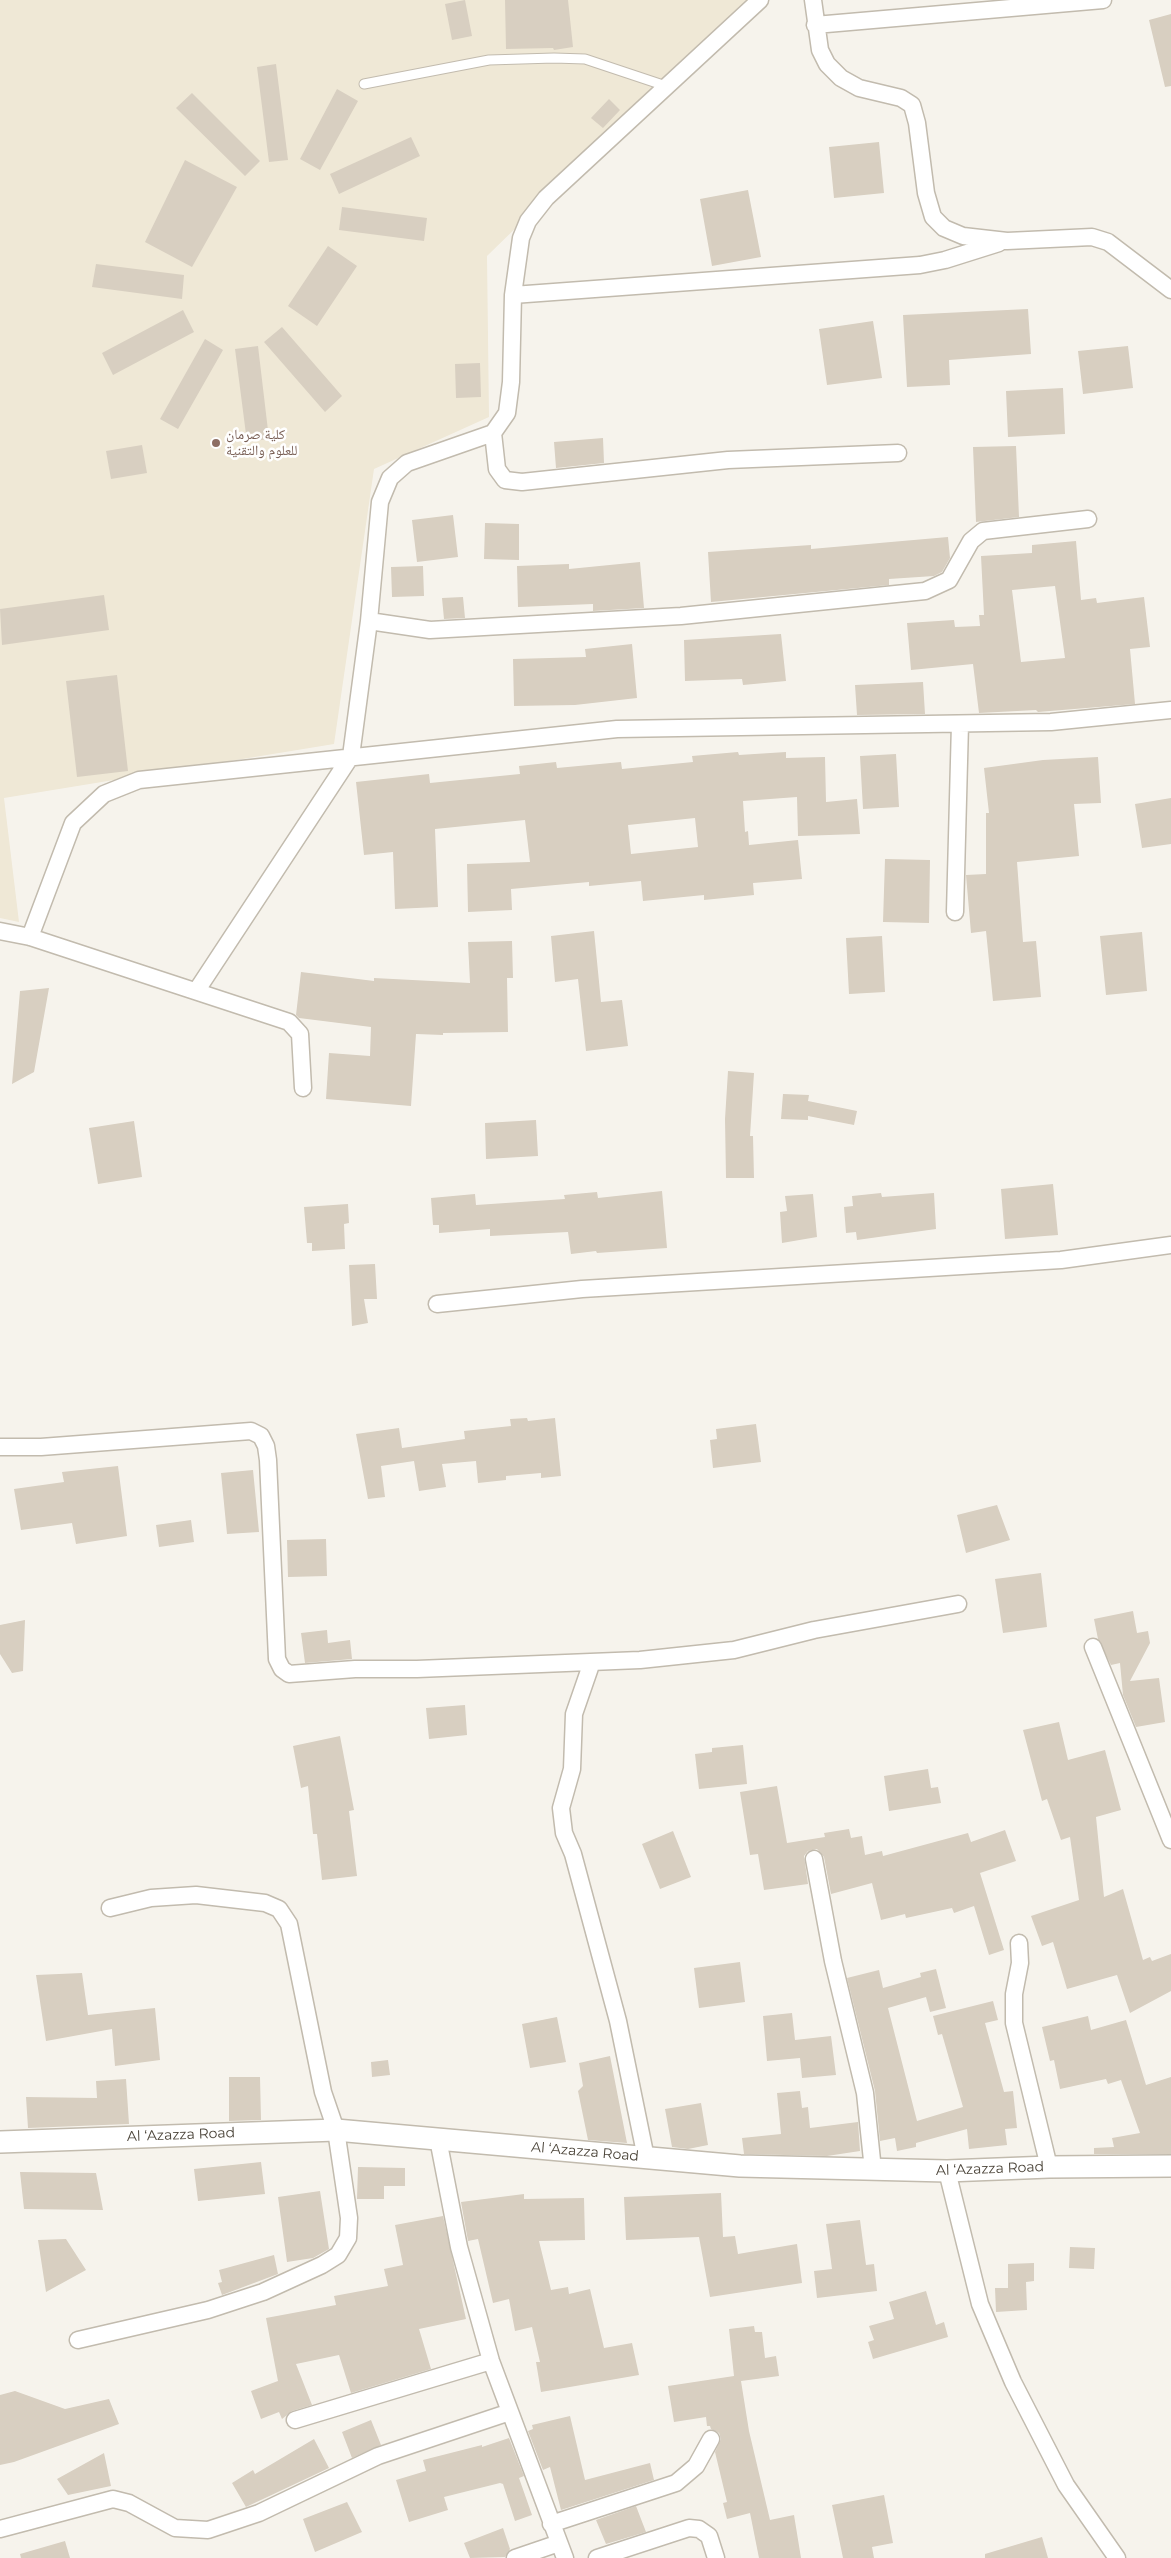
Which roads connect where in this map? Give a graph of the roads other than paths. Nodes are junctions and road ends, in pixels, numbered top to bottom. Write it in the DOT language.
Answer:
graph roads {
  1 [pos="760,0"];
  2 [pos="813,0"];
  3 [pos="1103,0"];
  4 [pos="815,25"];
  5 [pos="364,84"];
  6 [pos="666,86"];
  7 [pos="1007,240"];
  8 [pos="1171,290"];
  9 [pos="513,295"];
  10 [pos="493,433"];
  11 [pos="898,454"];
  12 [pos="1088,519"];
  13 [pos="369,621"];
  14 [pos="1171,710"];
  15 [pos="960,724"];
  16 [pos="351,756"];
  17 [pos="955,912"];
  18 [pos="0,931"];
  19 [pos="30,937"];
  20 [pos="197,990"];
  21 [pos="302,1088"];
  22 [pos="1171,1246"];
  23 [pos="437,1304"];
  24 [pos="0,1447"];
  25 [pos="958,1604"];
  26 [pos="1093,1647"];
  27 [pos="592,1662"];
  28 [pos="1171,1840"];
  29 [pos="814,1859"];
  30 [pos="110,1908"];
  31 [pos="1019,1943"];
  32 [pos="336,2130"];
  33 [pos="438,2139"];
  34 [pos="0,2142"];
  35 [pos="646,2158"];
  36 [pos="1171,2166"];
  37 [pos="1049,2167"];
  38 [pos="873,2170"];
  39 [pos="947,2171"];
  40 [pos="78,2340"];
  41 [pos="491,2361"];
  42 [pos="510,2412"];
  43 [pos="295,2420"];
  44 [pos="711,2439"];
  45 [pos="551,2524"];
  46 [pos="0,2529"];
  47 [pos="562,2551"];
  48 [pos="515,2558"];
  49 [pos="596,2558"];
  50 [pos="716,2558"];
  51 [pos="1117,2558"];
  1 -- 6 [label="street"];
  2 -- 4 [label="street"];
  3 -- 4 [label="street"];
  4 -- 7 [label="street"];
  5 -- 6 [label="lane"];
  6 -- 9 [label="street"];
  7 -- 8 [label="street"];
  7 -- 9 [label="street"];
  9 -- 10 [label="street"];
  10 -- 11 [label="street"];
  10 -- 13 [label="street"];
  12 -- 13 [label="street"];
  13 -- 16 [label="street"];
  14 -- 15 [label="street"];
  15 -- 16 [label="street"];
  15 -- 17 [label="street"];
  16 -- 19 [label="street"];
  16 -- 20 [label="street"];
  18 -- 19 [label="street"];
  19 -- 20 [label="street"];
  20 -- 21 [label="street"];
  22 -- 23 [label="street"];
  24 -- 27 [label="street"];
  25 -- 27 [label="street"];
  26 -- 28 [label="street"];
  27 -- 35 [label="street"];
  29 -- 38 [label="street"];
  30 -- 32 [label="street"];
  31 -- 37 [label="street"];
  32 -- 33 [label="street, Al ‘Azazza Road"];
  32 -- 34 [label="street, Al ‘Azazza Road"];
  32 -- 40 [label="street"];
  33 -- 35 [label="street, Al ‘Azazza Road"];
  33 -- 41 [label="street"];
  35 -- 38 [label="street, Al ‘Azazza Road"];
  36 -- 37 [label="street, Al ‘Azazza Road"];
  37 -- 39 [label="street, Al ‘Azazza Road"];
  38 -- 39 [label="street, Al ‘Azazza Road"];
  39 -- 51 [label="street"];
  41 -- 42 [label="street"];
  41 -- 43 [label="street"];
  42 -- 45 [label="street"];
  42 -- 46 [label="street"];
  44 -- 45 [label="street"];
  45 -- 47 [label="street"];
  47 -- 48 [label="street"];
  49 -- 50 [label="street"];
}
